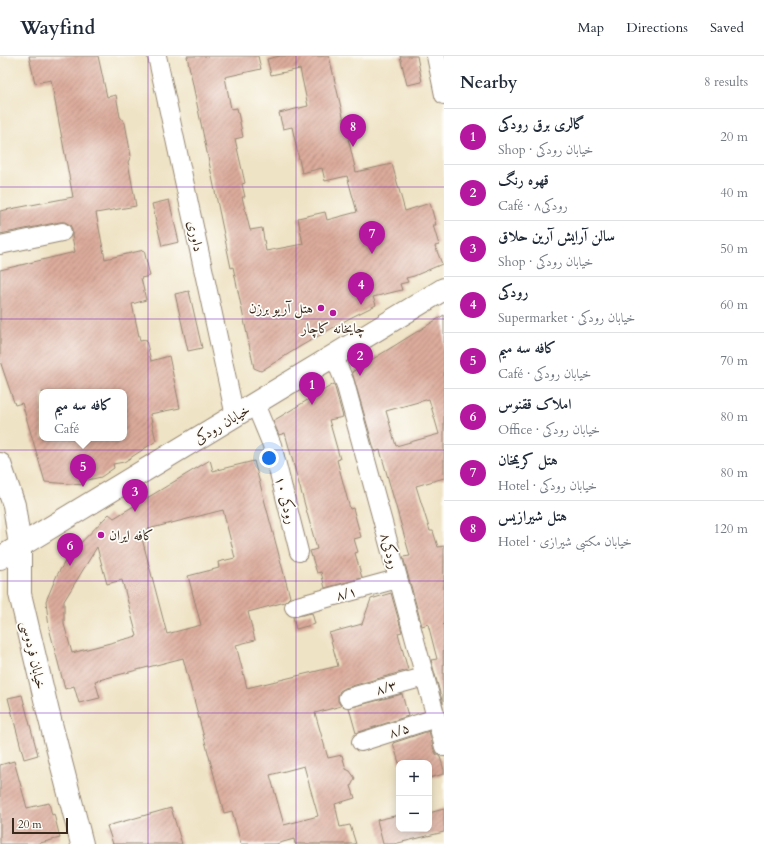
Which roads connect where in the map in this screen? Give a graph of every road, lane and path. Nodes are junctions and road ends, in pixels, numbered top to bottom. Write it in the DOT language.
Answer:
graph roads {
  1 [pos="157,56"];
  2 [pos="436,56"];
  3 [pos="444,95"];
  4 [pos="62,232"];
  5 [pos="0,245"];
  6 [pos="444,289"];
  7 [pos="334,356"];
  8 [pos="255,404"];
  9 [pos="235,416"];
  10 [pos="0,464"];
  11 [pos="20,546"];
  12 [pos="299,552"];
  13 [pos="0,558"];
  14 [pos="397,579"];
  15 [pos="294,607"];
  16 [pos="424,676"];
  17 [pos="348,698"];
  18 [pos="436,718"];
  19 [pos="361,742"];
  20 [pos="444,747"];
  21 [pos="82,844"];
  1 -- 9 [label="street, داوری"];
  2 -- 3 [label="street"];
  4 -- 5 [label="street"];
  6 -- 7 [label="street, خیابان رودکی"];
  7 -- 8 [label="street, خیابان رودکی"];
  7 -- 14 [label="street, رودکی۸"];
  8 -- 9 [label="street, خیابان رودکی"];
  8 -- 12 [label="street, رودکی ۱۰"];
  9 -- 11 [label="street, خیابان رودکی"];
  10 -- 11 [label="street, خیابان فردوسی"];
  11 -- 13 [label="street, خیابان رودکی"];
  11 -- 21 [label="street, خیابان فردوسی"];
  14 -- 15 [label="street, ۸/۱"];
  14 -- 16 [label="street, رودکی۸"];
  16 -- 17 [label="street, ۸/۳"];
  16 -- 18 [label="street, رودکی۸"];
  18 -- 19 [label="street, ۸/۵"];
  18 -- 20 [label="street, رودکی۸"];
}
